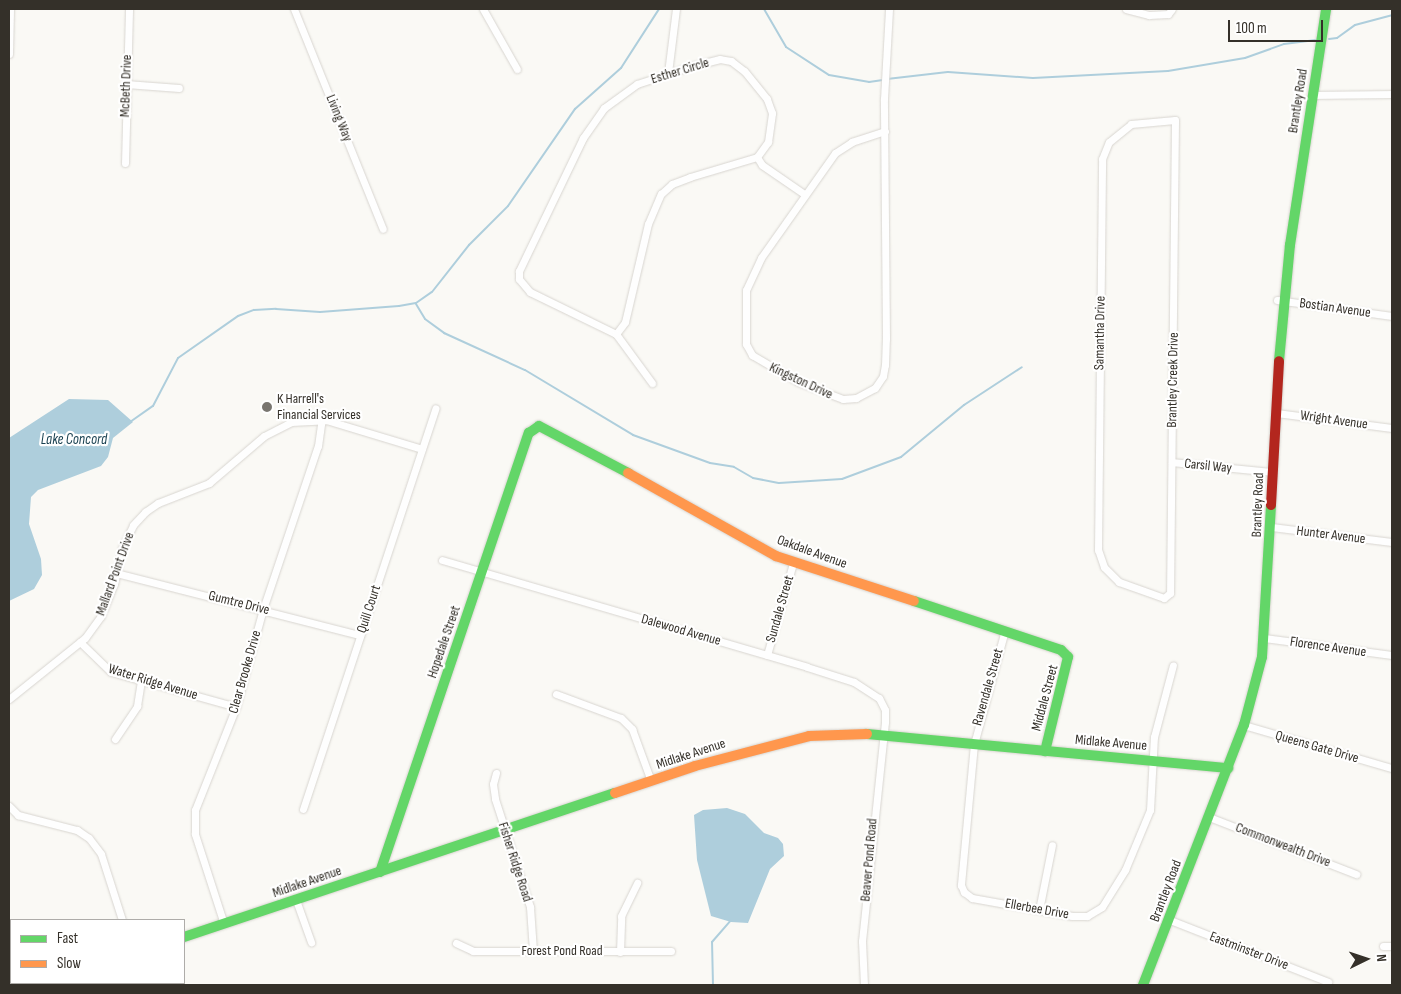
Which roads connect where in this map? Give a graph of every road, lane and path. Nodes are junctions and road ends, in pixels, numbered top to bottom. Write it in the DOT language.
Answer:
graph roads {
  1 [pos="10,9"];
  2 [pos="129,9"];
  3 [pos="294,9"];
  4 [pos="483,9"];
  5 [pos="676,9"];
  6 [pos="888,9"];
  7 [pos="1126,9"];
  8 [pos="1172,9"];
  9 [pos="1326,9"];
  10 [pos="9,32"];
  11 [pos="9,54"];
  12 [pos="517,69"];
  13 [pos="668,73"];
  14 [pos="126,84"];
  15 [pos="179,88"];
  16 [pos="1392,94"];
  17 [pos="1314,95"];
  18 [pos="1175,120"];
  19 [pos="885,131"];
  20 [pos="757,156"];
  21 [pos="125,163"];
  22 [pos="804,194"];
  23 [pos="383,229"];
  24 [pos="1281,301"];
  25 [pos="1392,316"];
  26 [pos="616,334"];
  27 [pos="652,383"];
  28 [pos="436,408"];
  29 [pos="1276,413"];
  30 [pos="322,420"];
  31 [pos="539,426"];
  32 [pos="1392,428"];
  33 [pos="422,449"];
  34 [pos="1172,462"];
  35 [pos="1273,472"];
  36 [pos="1271,527"];
  37 [pos="1392,542"];
  38 [pos="442,560"];
  39 [pos="793,563"];
  40 [pos="482,572"];
  41 [pos="116,573"];
  42 [pos="1127,585"];
  43 [pos="263,609"];
  44 [pos="1005,630"];
  45 [pos="360,635"];
  46 [pos="1264,638"];
  47 [pos="80,642"];
  48 [pos="1065,654"];
  49 [pos="767,655"];
  50 [pos="1392,655"];
  51 [pos="1173,665"];
  52 [pos="141,680"];
  53 [pos="556,694"];
  54 [pos="9,699"];
  55 [pos="236,707"];
  56 [pos="1244,725"];
  57 [pos="882,735"];
  58 [pos="115,739"];
  59 [pos="974,744"];
  60 [pos="1045,751"];
  61 [pos="1152,761"];
  62 [pos="1228,768"];
  63 [pos="1391,768"];
  64 [pos="496,774"];
  65 [pos="651,781"];
  66 [pos="9,806"];
  67 [pos="303,809"];
  68 [pos="1209,817"];
  69 [pos="506,830"];
  70 [pos="1052,846"];
  71 [pos="380,872"];
  72 [pos="1356,874"];
  73 [pos="638,883"];
  74 [pos="296,900"];
  75 [pos="1039,910"];
  76 [pos="122,919"];
  77 [pos="1170,920"];
  78 [pos="224,924"];
  79 [pos="185,937"];
  80 [pos="311,942"];
  81 [pos="456,942"];
  82 [pos="1383,946"];
  83 [pos="1392,946"];
  84 [pos="533,951"];
  85 [pos="671,951"];
  86 [pos="620,952"];
  87 [pos="1328,982"];
  88 [pos="864,985"];
  89 [pos="1143,985"];
  1 -- 10 [label="street"];
  2 -- 14 [label="street, McBeth Drive"];
  3 -- 23 [label="street, Living Way"];
  4 -- 12 [label="street"];
  5 -- 13 [label="street"];
  6 -- 19 [label="street, Kingston Drive"];
  7 -- 8 [label="street"];
  9 -- 17 [label="street, Brantley Road"];
  10 -- 11 [label="street"];
  13 -- 20 [label="street, Esther Circle"];
  13 -- 26 [label="street, Esther Circle"];
  14 -- 15 [label="street"];
  14 -- 21 [label="street, McBeth Drive"];
  16 -- 17 [label="street"];
  17 -- 24 [label="street, Brantley Road"];
  18 -- 34 [label="street, Brantley Creek Drive"];
  18 -- 42 [label="street, Samantha Drive"];
  19 -- 22 [label="street, Kingston Drive"];
  19 -- 22 [label="street, Kingston Drive"];
  20 -- 22 [label="street"];
  20 -- 26 [label="street"];
  24 -- 25 [label="street, Bostian Avenue"];
  24 -- 29 [label="street, Brantley Road"];
  26 -- 27 [label="street, Esther Circle"];
  28 -- 33 [label="street, Quill Court"];
  29 -- 32 [label="street, Wright Avenue"];
  29 -- 35 [label="street, Brantley Road"];
  30 -- 33 [label="street, Mallard Point Drive"];
  30 -- 41 [label="street, Mallard Point Drive"];
  30 -- 43 [label="street, Clear Brooke Drive"];
  31 -- 39 [label="street, Oakdale Avenue"];
  31 -- 40 [label="street, Hopedale Street"];
  33 -- 45 [label="street, Quill Court"];
  34 -- 35 [label="street, Carsil Way"];
  34 -- 42 [label="street, Brantley Creek Drive"];
  35 -- 36 [label="street, Brantley Road"];
  36 -- 37 [label="street, Hunter Avenue"];
  36 -- 46 [label="street, Brantley Road"];
  38 -- 40 [label="street, Dalewood Avenue"];
  39 -- 44 [label="street, Oakdale Avenue"];
  39 -- 49 [label="street, Sundale Street"];
  40 -- 49 [label="street, Dalewood Avenue"];
  40 -- 71 [label="street, Hopedale Street"];
  41 -- 43 [label="street, Gumtre Drive"];
  41 -- 47 [label="street, Mallard Point Drive"];
  43 -- 45 [label="street, Gumtre Drive"];
  43 -- 55 [label="street, Clear Brooke Drive"];
  44 -- 48 [label="street, Oakdale Avenue"];
  44 -- 59 [label="street, Ravendale Street"];
  45 -- 67 [label="street, Quill Court"];
  46 -- 50 [label="street, Florence Avenue"];
  46 -- 56 [label="street, Brantley Road"];
  47 -- 52 [label="street, Water Ridge Avenue"];
  47 -- 54 [label="street, Mallard Point Drive"];
  48 -- 60 [label="street, Middale Street"];
  49 -- 57 [label="street, Dalewood Avenue"];
  51 -- 61 [label="street, Ellerbee Drive"];
  52 -- 55 [label="street, Water Ridge Avenue"];
  52 -- 58 [label="street"];
  53 -- 65 [label="street"];
  55 -- 78 [label="street, Clear Brooke Drive"];
  56 -- 62 [label="street, Brantley Road"];
  56 -- 63 [label="street, Queens Gate Drive"];
  57 -- 59 [label="street, Midlake Avenue"];
  57 -- 65 [label="street, Midlake Avenue"];
  57 -- 88 [label="street, Beaver Pond Road"];
  59 -- 60 [label="street, Midlake Avenue"];
  59 -- 75 [label="street, Ellerbee Drive"];
  60 -- 61 [label="street, Midlake Avenue"];
  61 -- 62 [label="street, Midlake Avenue"];
  61 -- 75 [label="street, Ellerbee Drive"];
  62 -- 68 [label="street, Brantley Road"];
  64 -- 69 [label="street, Fisher Ridge Road"];
  65 -- 69 [label="street, Midlake Avenue"];
  66 -- 76 [label="street"];
  68 -- 72 [label="street, Commonwealth Drive"];
  68 -- 77 [label="street, Brantley Road"];
  69 -- 71 [label="street, Midlake Avenue"];
  69 -- 84 [label="street, Fisher Ridge Road"];
  70 -- 75 [label="street"];
  71 -- 74 [label="street, Midlake Avenue"];
  73 -- 86 [label="street"];
  74 -- 78 [label="street, Midlake Avenue"];
  74 -- 80 [label="street"];
  77 -- 87 [label="street, Eastminster Drive"];
  77 -- 89 [label="street, Brantley Road"];
  78 -- 79 [label="street, Midlake Avenue"];
  81 -- 84 [label="street, Forest Pond Road"];
  82 -- 83 [label="street"];
  84 -- 86 [label="street, Forest Pond Road"];
  85 -- 86 [label="street, Forest Pond Road"];
}
